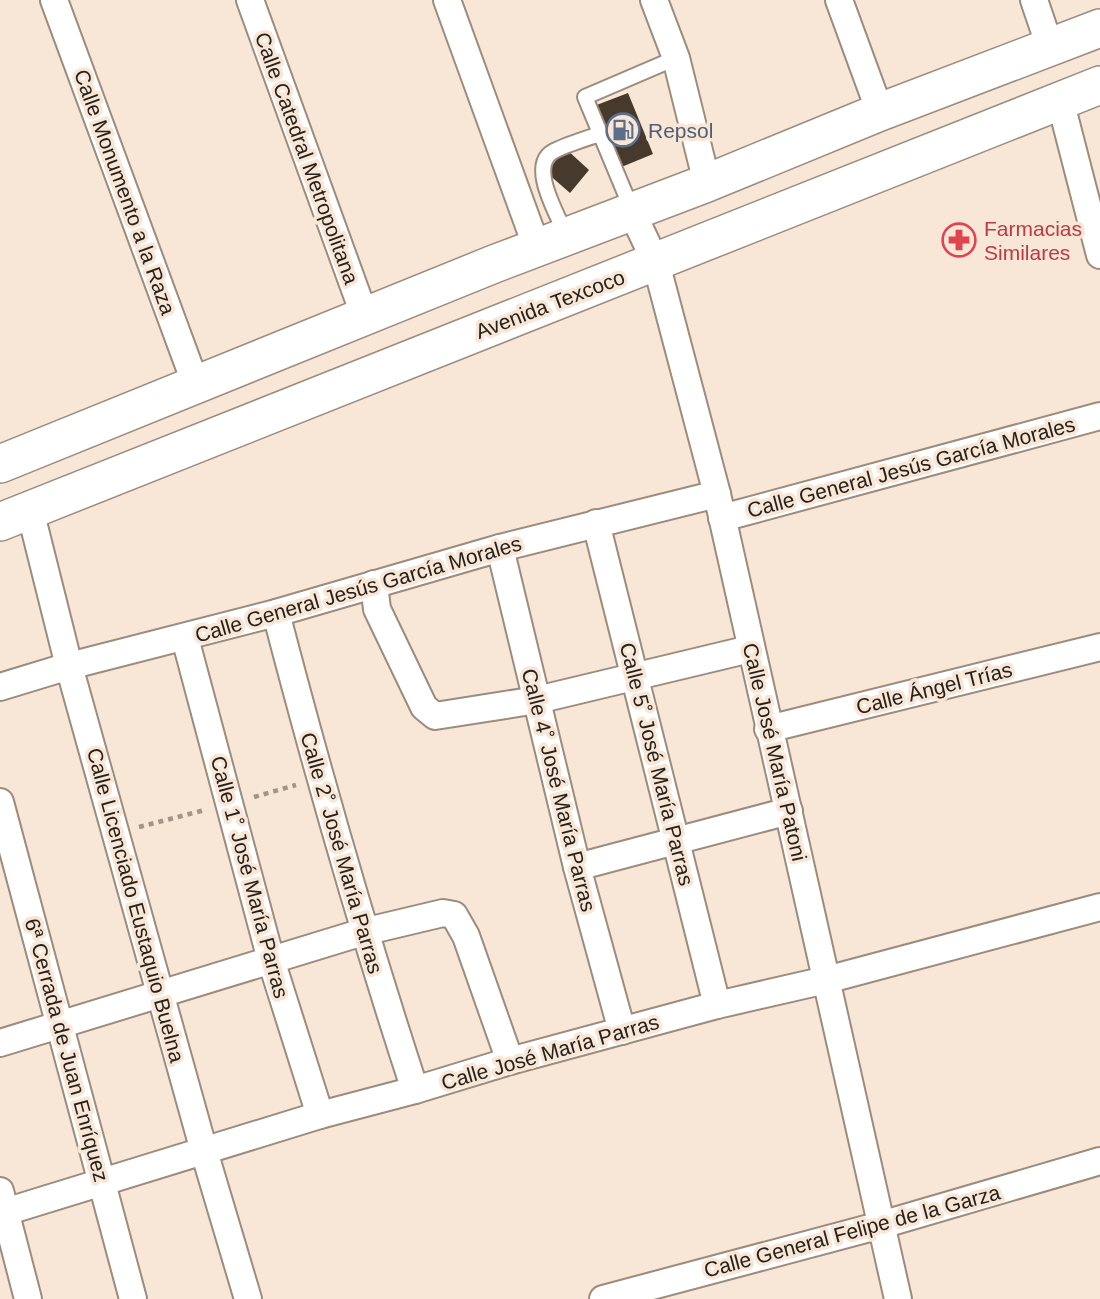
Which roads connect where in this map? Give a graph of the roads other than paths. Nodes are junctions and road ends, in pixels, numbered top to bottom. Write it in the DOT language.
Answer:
graph roads {
  1 [pos="54,0"];
  2 [pos="250,0"];
  3 [pos="447,0"];
  4 [pos="654,0"];
  5 [pos="839,0"];
  6 [pos="1034,0"];
  7 [pos="1100,28"];
  8 [pos="1050,47"];
  9 [pos="676,58"];
  10 [pos="1100,85"];
  11 [pos="1060,100"];
  12 [pos="880,112"];
  13 [pos="600,134"];
  14 [pos="707,183"];
  15 [pos="632,212"];
  16 [pos="552,242"];
  17 [pos="1100,255"];
  18 [pos="656,263"];
  19 [pos="365,317"];
  20 [pos="196,385"];
  21 [pos="1100,416"];
  22 [pos="3,456"];
  23 [pos="720,506"];
  24 [pos="15,516"];
  25 [pos="596,523"];
  26 [pos="500,548"];
  27 [pos="374,584"];
  28 [pos="275,613"];
  29 [pos="185,638"];
  30 [pos="1100,647"];
  31 [pos="751,649"];
  32 [pos="69,666"];
  33 [pos="635,676"];
  34 [pos="0,687"];
  35 [pos="537,700"];
  36 [pos="768,729"];
  37 [pos="0,802"];
  38 [pos="789,811"];
  39 [pos="676,842"];
  40 [pos="577,867"];
  41 [pos="1100,907"];
  42 [pos="363,932"];
  43 [pos="271,960"];
  44 [pos="826,980"];
  45 [pos="160,994"];
  46 [pos="717,1005"];
  47 [pos="59,1024"];
  48 [pos="622,1031"];
  49 [pos="0,1043"];
  50 [pos="510,1061"];
  51 [pos="415,1090"];
  52 [pos="320,1115"];
  53 [pos="204,1151"];
  54 [pos="1100,1161"];
  55 [pos="103,1183"];
  56 [pos="3,1202"];
  57 [pos="881,1225"];
  58 [pos="28,1299"];
  59 [pos="133,1299"];
  60 [pos="247,1299"];
  61 [pos="603,1299"];
  62 [pos="898,1299"];
  1 -- 20 [label="street, Calle Monumento a la Raza"];
  2 -- 19 [label="street, Calle Catedral Metropolitana"];
  3 -- 16 [label="street"];
  4 -- 9 [label="street"];
  5 -- 12 [label="street"];
  6 -- 8 [label="street"];
  7 -- 8 [label="main road"];
  8 -- 12 [label="main road"];
  9 -- 13 [label="lane"];
  9 -- 14 [label="street"];
  10 -- 11 [label="main road, Avenida Texcoco"];
  11 -- 17 [label="street"];
  11 -- 18 [label="main road, Avenida Texcoco"];
  12 -- 14 [label="main road"];
  13 -- 15 [label="lane"];
  13 -- 16 [label="lane"];
  14 -- 15 [label="main road"];
  15 -- 16 [label="main road"];
  15 -- 18 [label="street, Calle José María Patoni"];
  16 -- 19 [label="main road"];
  18 -- 23 [label="street, Calle José María Patoni"];
  18 -- 24 [label="main road, Avenida Texcoco"];
  19 -- 20 [label="main road"];
  20 -- 22 [label="main road"];
  21 -- 23 [label="street, Calle General Jesús García Morales"];
  22 -- 24 [label="main road"];
  23 -- 25 [label="street, Calle General Jesús García Morales"];
  23 -- 31 [label="street, Calle José María Patoni"];
  24 -- 32 [label="street, Calle Licenciado Eustaquio Buelna"];
  25 -- 26 [label="street, Calle General Jesús García Morales"];
  25 -- 33 [label="street, Calle 5˚ José María Parras"];
  26 -- 27 [label="street, Calle General Jesús García Morales"];
  26 -- 35 [label="street, Calle 4˚ José María Parras"];
  27 -- 28 [label="street, Calle General Jesús García Morales"];
  27 -- 35 [label="street"];
  28 -- 29 [label="street, Calle General Jesús García Morales"];
  28 -- 42 [label="street, Calle 2˚ José María Parras"];
  29 -- 32 [label="street, Calle General Jesús García Morales"];
  29 -- 43 [label="street, Calle 1˚ José María Parras"];
  30 -- 36 [label="street, Calle Ángel Trías"];
  31 -- 33 [label="street"];
  31 -- 36 [label="street, Calle José María Patoni"];
  32 -- 34 [label="street, Calle General Jesús García Morales"];
  32 -- 45 [label="street, Calle Licenciado Eustaquio Buelna"];
  33 -- 35 [label="street"];
  33 -- 39 [label="street, Calle 5˚ José María Parras"];
  35 -- 40 [label="street, Calle 4˚ José María Parras"];
  36 -- 38 [label="street, Calle José María Patoni"];
  37 -- 47 [label="street, 6ª Cerrada de Juan Enríquez"];
  38 -- 39 [label="street"];
  38 -- 44 [label="street, Calle José María Patoni"];
  39 -- 40 [label="street"];
  39 -- 46 [label="street, Calle 5˚ José María Parras"];
  40 -- 48 [label="street, Calle 4˚ José María Parras"];
  41 -- 44 [label="street, Calle José María Parras"];
  42 -- 43 [label="street"];
  42 -- 50 [label="street"];
  42 -- 51 [label="street, Calle 2˚ José María Parras"];
  43 -- 45 [label="street"];
  43 -- 52 [label="street, Calle 1˚ José María Parras"];
  44 -- 46 [label="street, Calle José María Parras"];
  44 -- 57 [label="street, Calle José María Patoni"];
  45 -- 47 [label="street"];
  45 -- 53 [label="street, Calle Licenciado Eustaquio Buelna"];
  46 -- 48 [label="street, Calle José María Parras"];
  47 -- 49 [label="street"];
  47 -- 55 [label="street, 6ª Cerrada de Juan Enríquez"];
  48 -- 50 [label="street, Calle José María Parras"];
  50 -- 51 [label="street, Calle José María Parras"];
  51 -- 52 [label="street, Calle José María Parras"];
  52 -- 53 [label="street, Calle José María Parras"];
  53 -- 55 [label="street, Calle José María Parras"];
  53 -- 60 [label="street, Calle Licenciado Eustaquio Buelna"];
  54 -- 57 [label="street, Calle General Felipe de la Garza"];
  55 -- 56 [label="street, Calle José María Parras"];
  55 -- 59 [label="street, 6ª Cerrada de Juan Enríquez"];
  56 -- 58 [label="street"];
  57 -- 61 [label="street, Calle General Felipe de la Garza"];
  57 -- 62 [label="street, Calle José María Patoni"];
}
